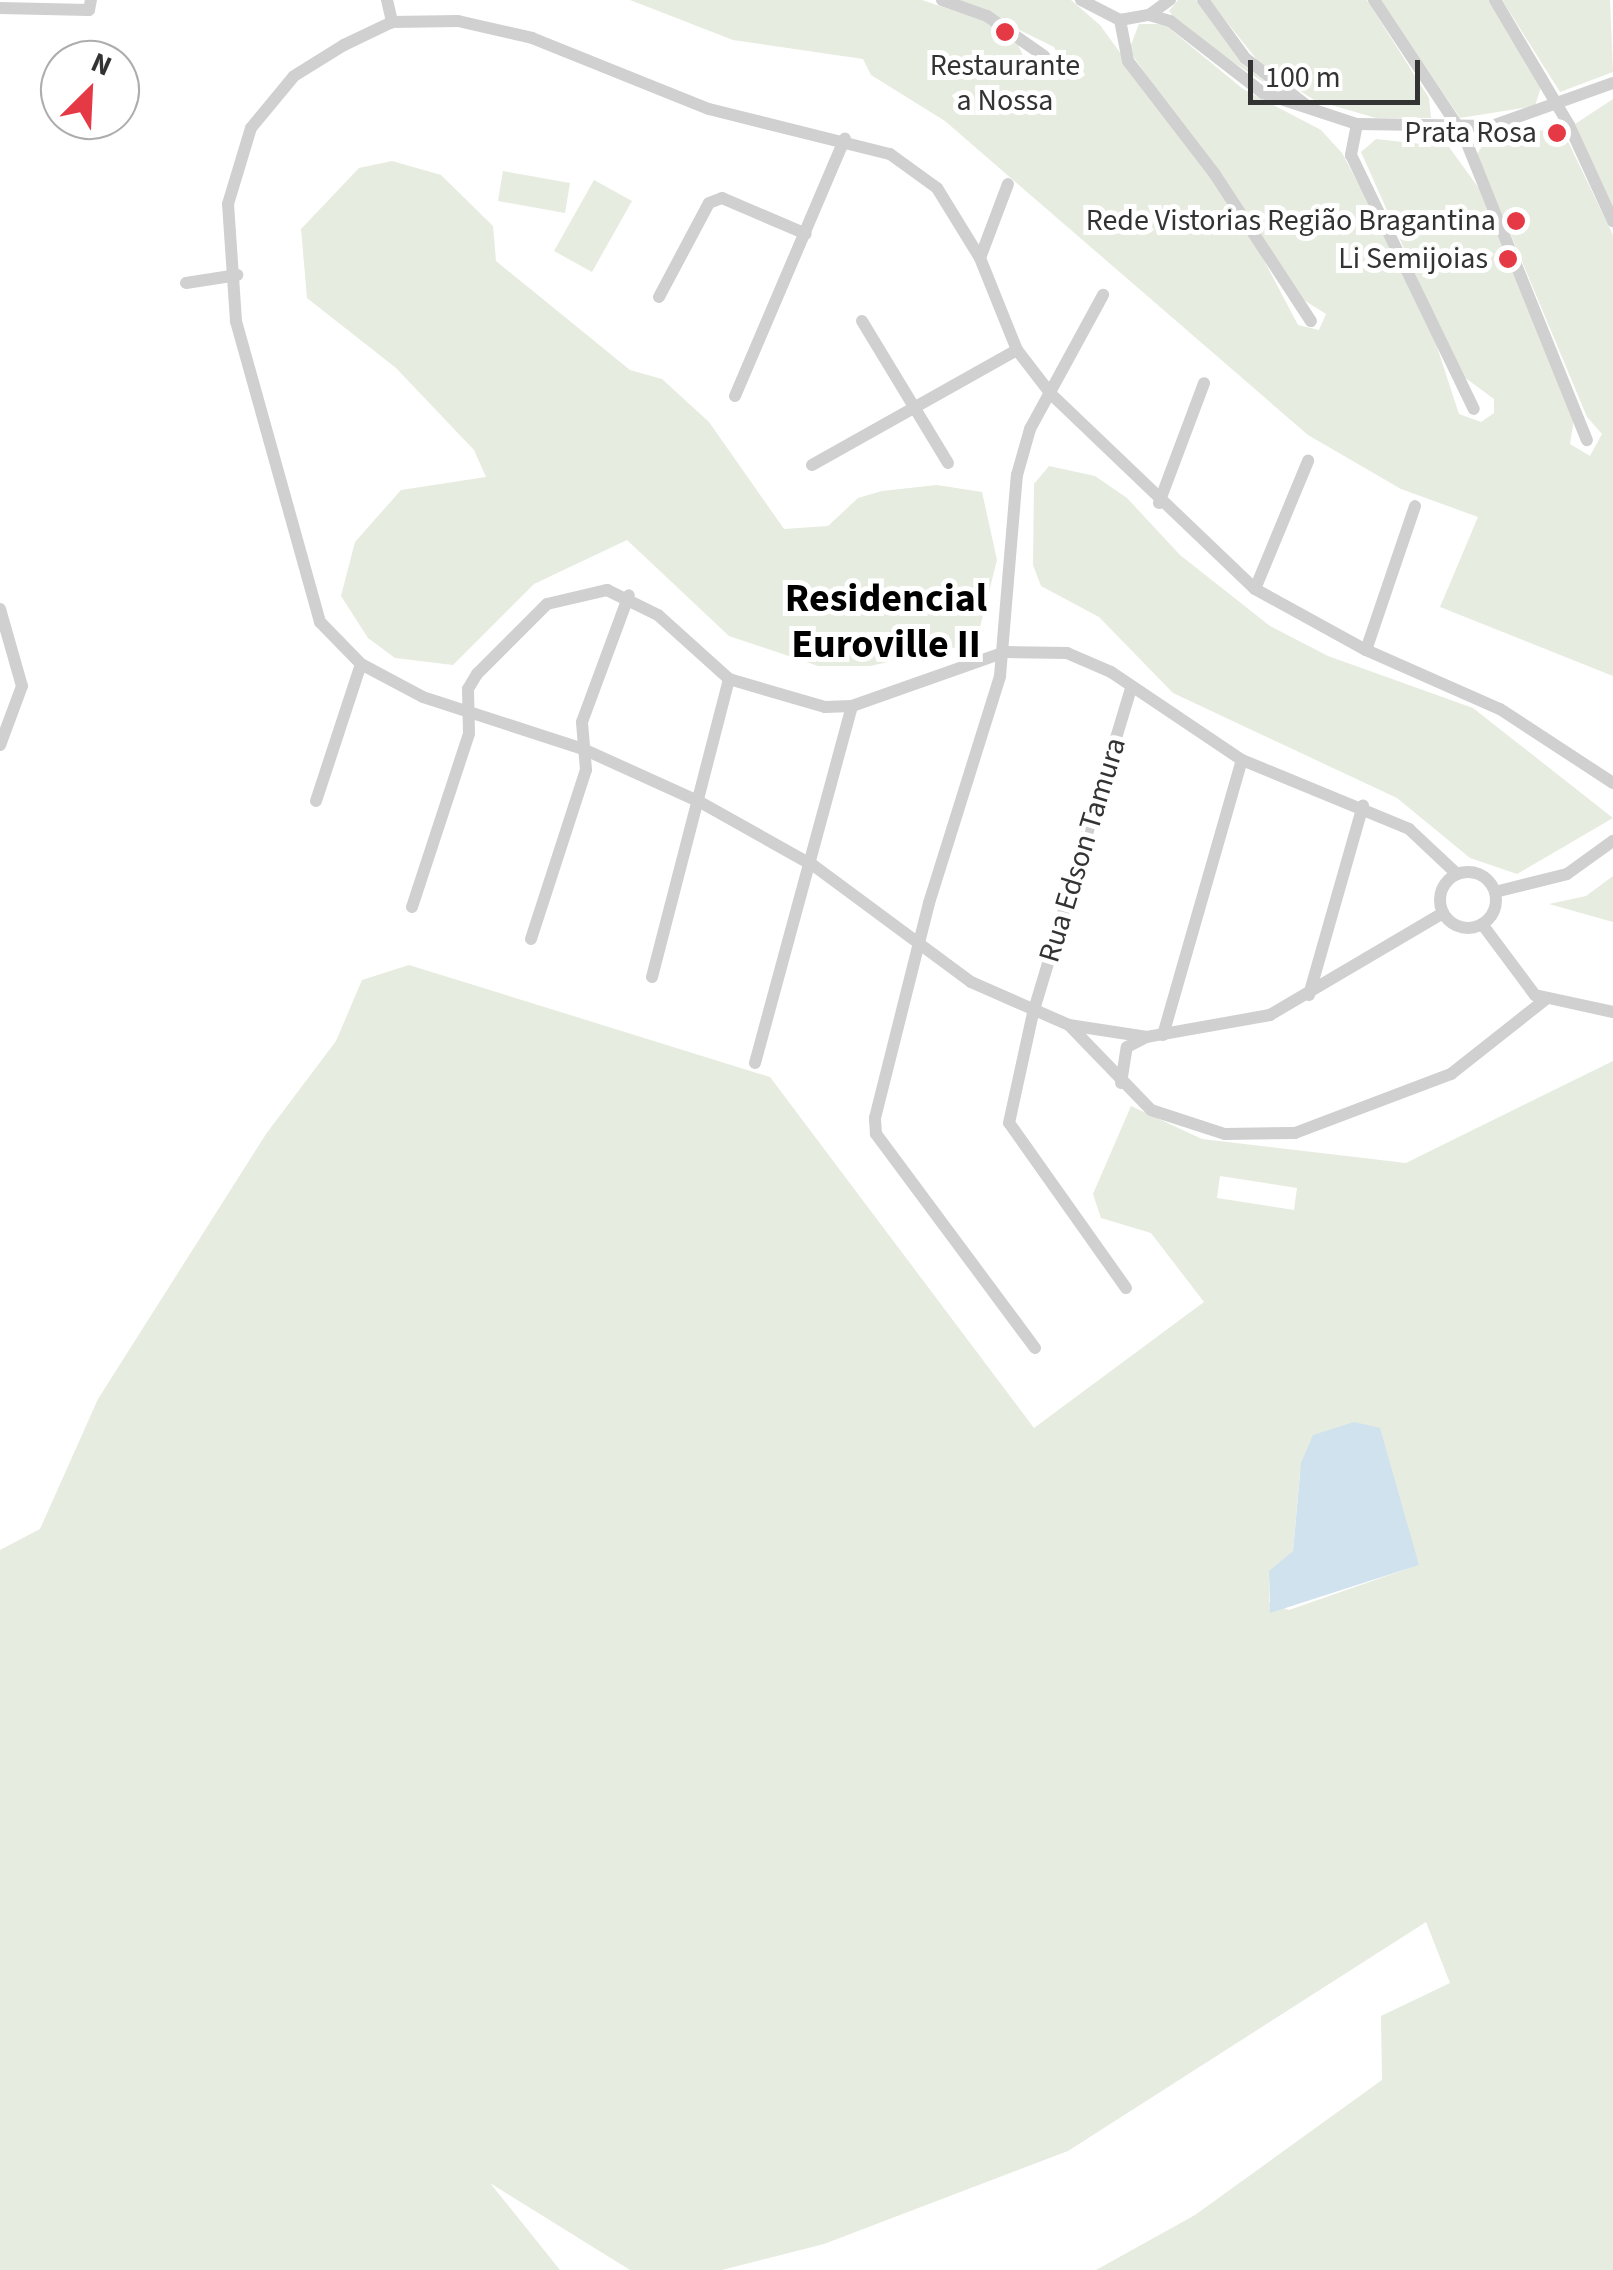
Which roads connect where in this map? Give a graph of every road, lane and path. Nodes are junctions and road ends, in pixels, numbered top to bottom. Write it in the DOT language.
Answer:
graph roads {
  1 [pos="387,0"];
  2 [pos="942,0"];
  3 [pos="1081,0"];
  4 [pos="1170,0"];
  5 [pos="1203,0"];
  6 [pos="1374,0"];
  7 [pos="1495,0"];
  8 [pos="90,5"];
  9 [pos="0,8"];
  10 [pos="1149,15"];
  11 [pos="1120,20"];
  12 [pos="392,22"];
  13 [pos="1044,56"];
  14 [pos="1613,83"];
  15 [pos="1558,108"];
  16 [pos="1316,112"];
  17 [pos="1357,124"];
  18 [pos="1460,130"];
  19 [pos="846,138"];
  20 [pos="1008,184"];
  21 [pos="1613,221"];
  22 [pos="806,234"];
  23 [pos="980,258"];
  24 [pos="237,275"];
  25 [pos="186,283"];
  26 [pos="1102,295"];
  27 [pos="659,297"];
  28 [pos="1311,320"];
  29 [pos="862,321"];
  30 [pos="1017,350"];
  31 [pos="1204,383"];
  32 [pos="1051,394"];
  33 [pos="735,396"];
  34 [pos="909,408"];
  35 [pos="1474,409"];
  36 [pos="1587,440"];
  37 [pos="1308,461"];
  38 [pos="948,464"];
  39 [pos="812,465"];
  40 [pos="1158,503"];
  41 [pos="1415,506"];
  42 [pos="1255,588"];
  43 [pos="629,595"];
  44 [pos="0,610"];
  45 [pos="1366,650"];
  46 [pos="1006,652"];
  47 [pos="361,664"];
  48 [pos="730,680"];
  49 [pos="1132,688"];
  50 [pos="852,706"];
  51 [pos="467,710"];
  52 [pos="0,745"];
  53 [pos="583,749"];
  54 [pos="1242,760"];
  55 [pos="1613,782"];
  56 [pos="316,801"];
  57 [pos="700,802"];
  58 [pos="1363,806"];
  59 [pos="1613,840"];
  60 [pos="814,866"];
  61 [pos="1457,874"];
  62 [pos="1494,892"];
  63 [pos="412,907"];
  64 [pos="1443,914"];
  65 [pos="1482,924"];
  66 [pos="531,939"];
  67 [pos="921,949"];
  68 [pos="652,977"];
  69 [pos="1309,996"];
  70 [pos="1546,1000"];
  71 [pos="1033,1012"];
  72 [pos="1613,1012"];
  73 [pos="1069,1026"];
  74 [pos="1163,1034"];
  75 [pos="1147,1037"];
  76 [pos="756,1063"];
  77 [pos="1122,1085"];
  78 [pos="1126,1288"];
  79 [pos="1035,1348"];
  1 -- 12 [label="street"];
  2 -- 13 [label="street"];
  3 -- 11 [label="street"];
  4 -- 10 [label="street"];
  5 -- 16 [label="street"];
  6 -- 18 [label="street"];
  7 -- 15 [label="street"];
  8 -- 9 [label="street"];
  10 -- 11 [label="street"];
  10 -- 16 [label="street"];
  11 -- 28 [label="street"];
  12 -- 19 [label="street"];
  12 -- 24 [label="street"];
  14 -- 15 [label="street"];
  15 -- 18 [label="street"];
  15 -- 21 [label="street"];
  16 -- 17 [label="street"];
  17 -- 18 [label="street"];
  17 -- 35 [label="street"];
  18 -- 36 [label="street"];
  19 -- 22 [label="street"];
  19 -- 23 [label="street"];
  20 -- 23 [label="street"];
  22 -- 27 [label="street"];
  22 -- 33 [label="street"];
  23 -- 30 [label="street"];
  24 -- 25 [label="street"];
  24 -- 47 [label="street"];
  26 -- 32 [label="street"];
  29 -- 34 [label="street"];
  30 -- 32 [label="street"];
  30 -- 34 [label="street"];
  31 -- 40 [label="street"];
  32 -- 40 [label="street"];
  32 -- 46 [label="street"];
  34 -- 38 [label="street"];
  34 -- 39 [label="street"];
  37 -- 42 [label="street"];
  40 -- 42 [label="street"];
  41 -- 45 [label="street"];
  42 -- 45 [label="street"];
  43 -- 48 [label="street"];
  43 -- 51 [label="street"];
  43 -- 53 [label="street"];
  44 -- 52 [label="street"];
  45 -- 55 [label="street"];
  46 -- 49 [label="street"];
  46 -- 50 [label="street"];
  46 -- 67 [label="street"];
  47 -- 51 [label="street"];
  47 -- 56 [label="street"];
  48 -- 50 [label="street"];
  48 -- 57 [label="street"];
  49 -- 54 [label="street"];
  49 -- 71 [label="street, Rua Edson Tamura"];
  50 -- 60 [label="street"];
  51 -- 53 [label="street"];
  51 -- 63 [label="street"];
  53 -- 57 [label="street"];
  53 -- 66 [label="street"];
  54 -- 58 [label="street"];
  54 -- 74 [label="street"];
  57 -- 60 [label="street"];
  57 -- 68 [label="street"];
  58 -- 61 [label="street"];
  58 -- 69 [label="street"];
  59 -- 62 [label="street"];
  60 -- 67 [label="street"];
  60 -- 76 [label="street"];
  61 -- 62 [label="street"];
  61 -- 64 [label="street"];
  62 -- 65 [label="street"];
  64 -- 65 [label="street"];
  64 -- 69 [label="street"];
  65 -- 70 [label="street"];
  67 -- 71 [label="street"];
  67 -- 79 [label="street"];
  69 -- 74 [label="street"];
  70 -- 72 [label="street"];
  70 -- 77 [label="street"];
  71 -- 73 [label="street"];
  71 -- 78 [label="street, Rua Edson Tamura"];
  73 -- 75 [label="street"];
  73 -- 77 [label="street"];
  74 -- 75 [label="street"];
  75 -- 77 [label="street"];
}
